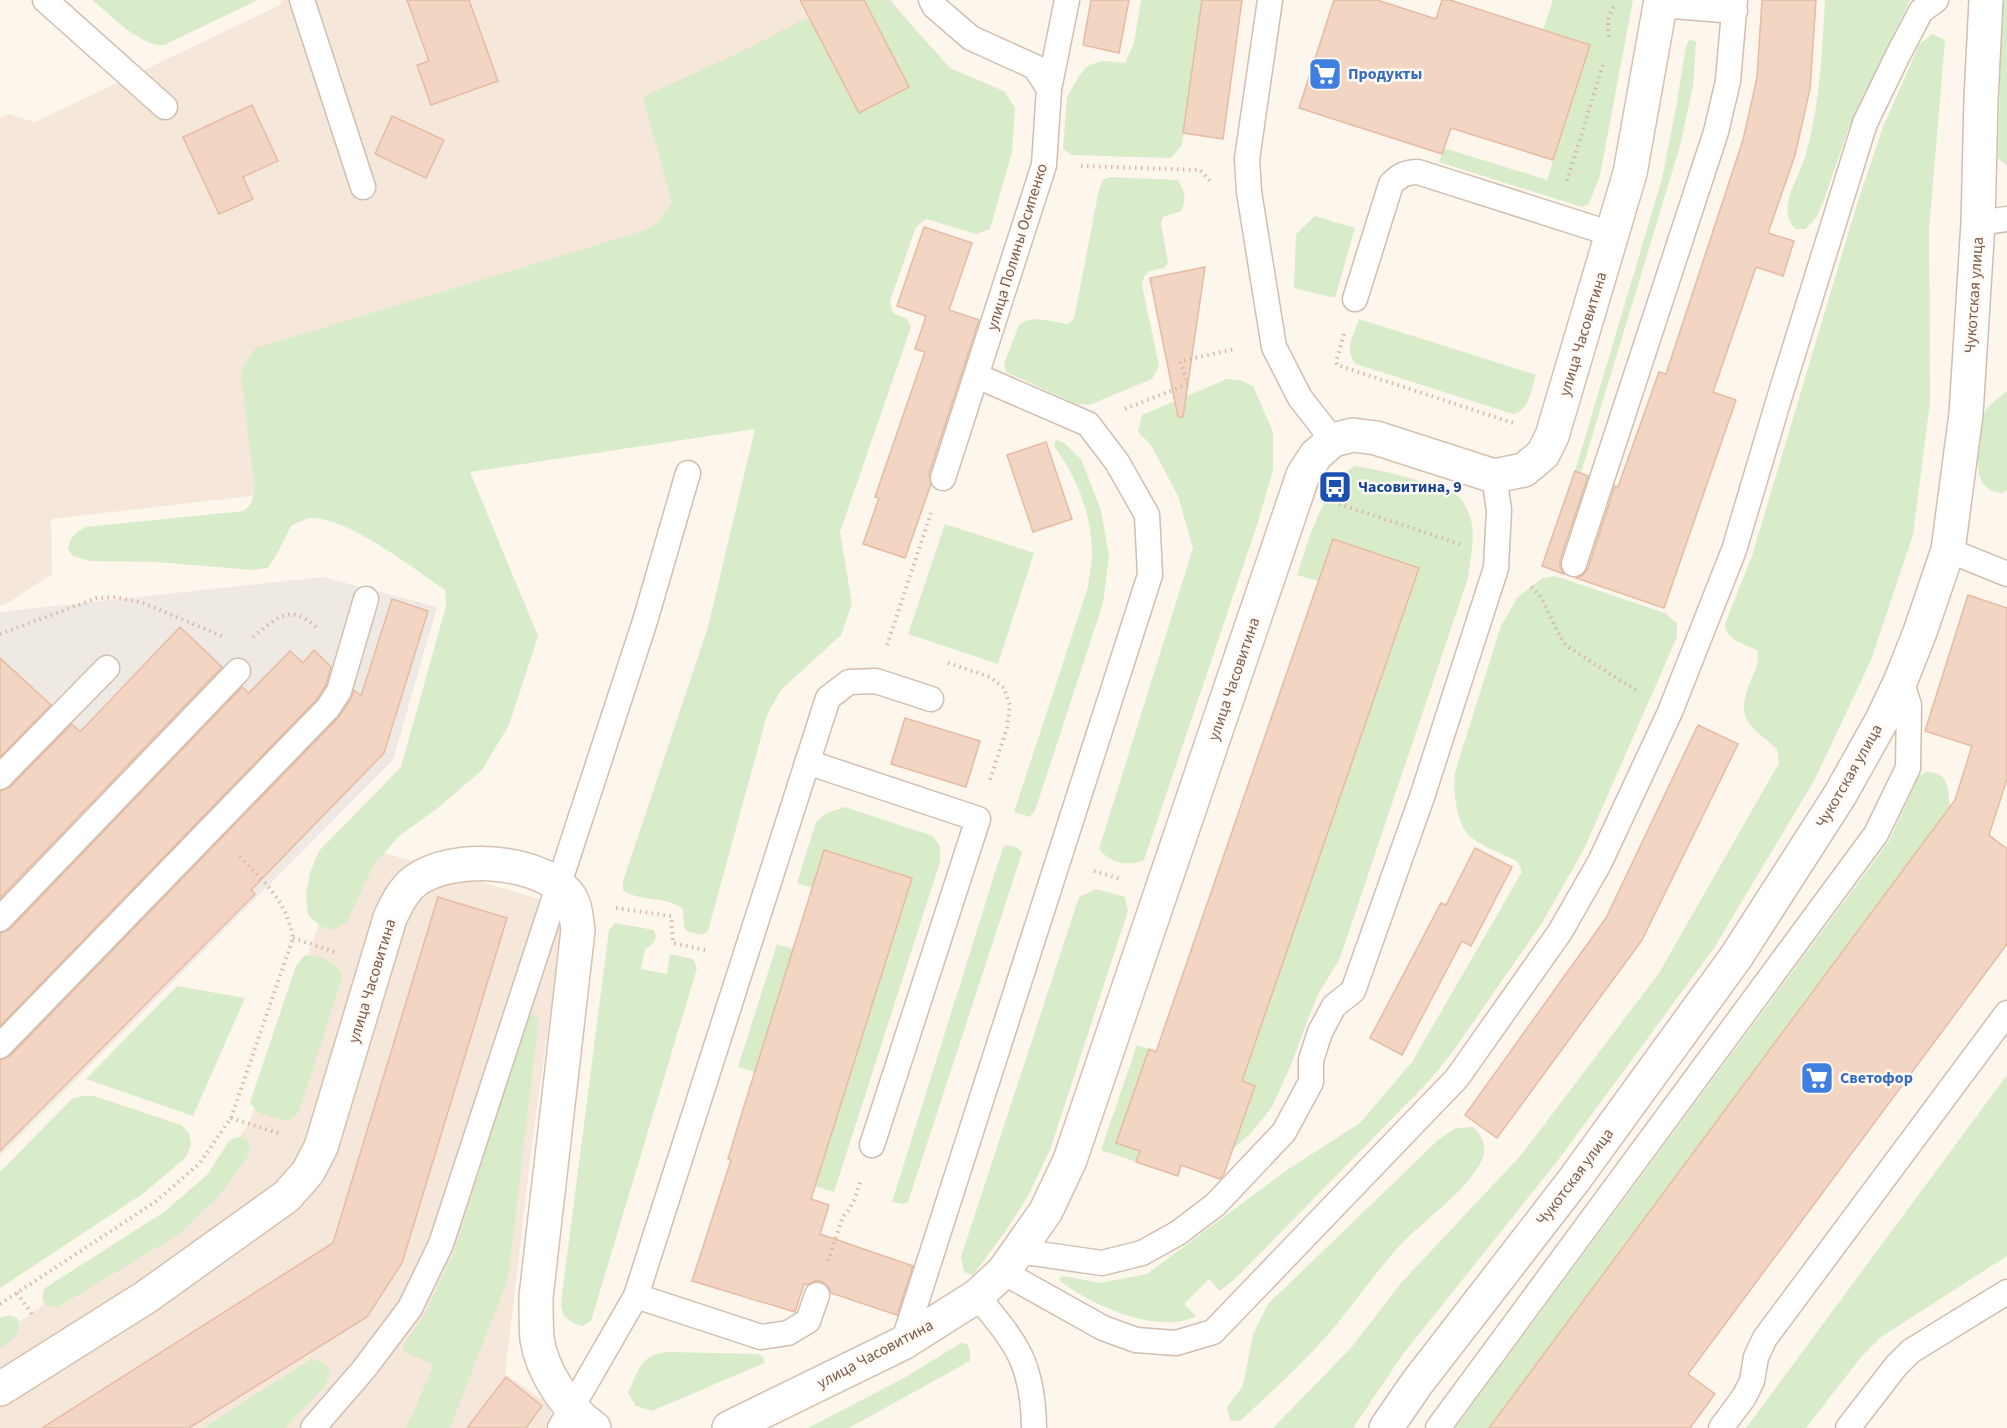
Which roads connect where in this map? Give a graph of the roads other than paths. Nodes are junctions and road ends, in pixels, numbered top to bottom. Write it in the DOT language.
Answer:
graph roads {
  1 [pos="45,0"];
  2 [pos="302,0"];
  3 [pos="931,0"];
  4 [pos="1067,0"];
  5 [pos="1270,0"];
  6 [pos="1936,0"];
  7 [pos="1986,0"];
  8 [pos="1661,3"];
  9 [pos="1735,5"];
  10 [pos="1049,89"];
  11 [pos="165,107"];
  12 [pos="363,187"];
  13 [pos="1993,221"];
  14 [pos="1612,234"];
  15 [pos="1355,299"];
  16 [pos="977,376"];
  17 [pos="1333,440"];
  18 [pos="688,473"];
  19 [pos="1494,476"];
  20 [pos="943,478"];
  21 [pos="1948,550"];
  22 [pos="1574,564"];
  23 [pos="2007,574"];
  24 [pos="366,599"];
  25 [pos="238,659"];
  26 [pos="107,668"];
  27 [pos="1901,680"];
  28 [pos="931,699"];
  29 [pos="807,762"];
  30 [pos="0,777"];
  31 [pos="565,893"];
  32 [pos="0,919"];
  33 [pos="2007,1013"];
  34 [pos="0,1046"];
  35 [pos="872,1145"];
  36 [pos="1010,1262"];
  37 [pos="2007,1292"];
  38 [pos="817,1295"];
  39 [pos="636,1296"];
  40 [pos="977,1296"];
  41 [pos="903,1343"];
  42 [pos="0,1389"];
  43 [pos="576,1421"];
  44 [pos="313,1428"];
  45 [pos="729,1428"];
  46 [pos="1034,1428"];
  47 [pos="1386,1428"];
  48 [pos="1438,1428"];
  49 [pos="1721,1428"];
  50 [pos="1848,1428"];
  1 -- 11 [label="lane"];
  2 -- 12 [label="lane"];
  3 -- 10 [label="lane"];
  4 -- 10 [label="lane, улица Полины Осипенко"];
  5 -- 17 [label="lane"];
  6 -- 36 [label="lane"];
  7 -- 13 [label="street, Чукотская улица"];
  8 -- 9 [label="lane"];
  8 -- 14 [label="street, улица Часовитина"];
  9 -- 22 [label="lane"];
  10 -- 16 [label="lane, улица Полины Осипенко"];
  13 -- 21 [label="street, Чукотская улица"];
  14 -- 15 [label="lane"];
  14 -- 19 [label="street, улица Часовитина"];
  16 -- 20 [label="lane, улица Полины Осипенко"];
  16 -- 41 [label="lane"];
  17 -- 19 [label="street, улица Часовитина"];
  17 -- 36 [label="street, улица Часовитина"];
  18 -- 31 [label="lane"];
  19 -- 36 [label="lane"];
  21 -- 23 [label="lane"];
  21 -- 27 [label="street, Чукотская улица"];
  24 -- 34 [label="lane"];
  25 -- 32 [label="lane"];
  26 -- 30 [label="lane"];
  27 -- 47 [label="street, Чукотская улица"];
  27 -- 48 [label="lane"];
  28 -- 29 [label="lane"];
  29 -- 35 [label="lane"];
  29 -- 39 [label="lane"];
  31 -- 42 [label="street, улица Часовитина"];
  31 -- 43 [label="street"];
  31 -- 44 [label="lane"];
  33 -- 49 [label="lane"];
  36 -- 40 [label="street, улица Часовитина"];
  37 -- 50 [label="lane"];
  38 -- 39 [label="lane"];
  39 -- 43 [label="lane"];
  40 -- 41 [label="street, улица Часовитина"];
  40 -- 46 [label="lane"];
  41 -- 45 [label="street, улица Часовитина"];
}
